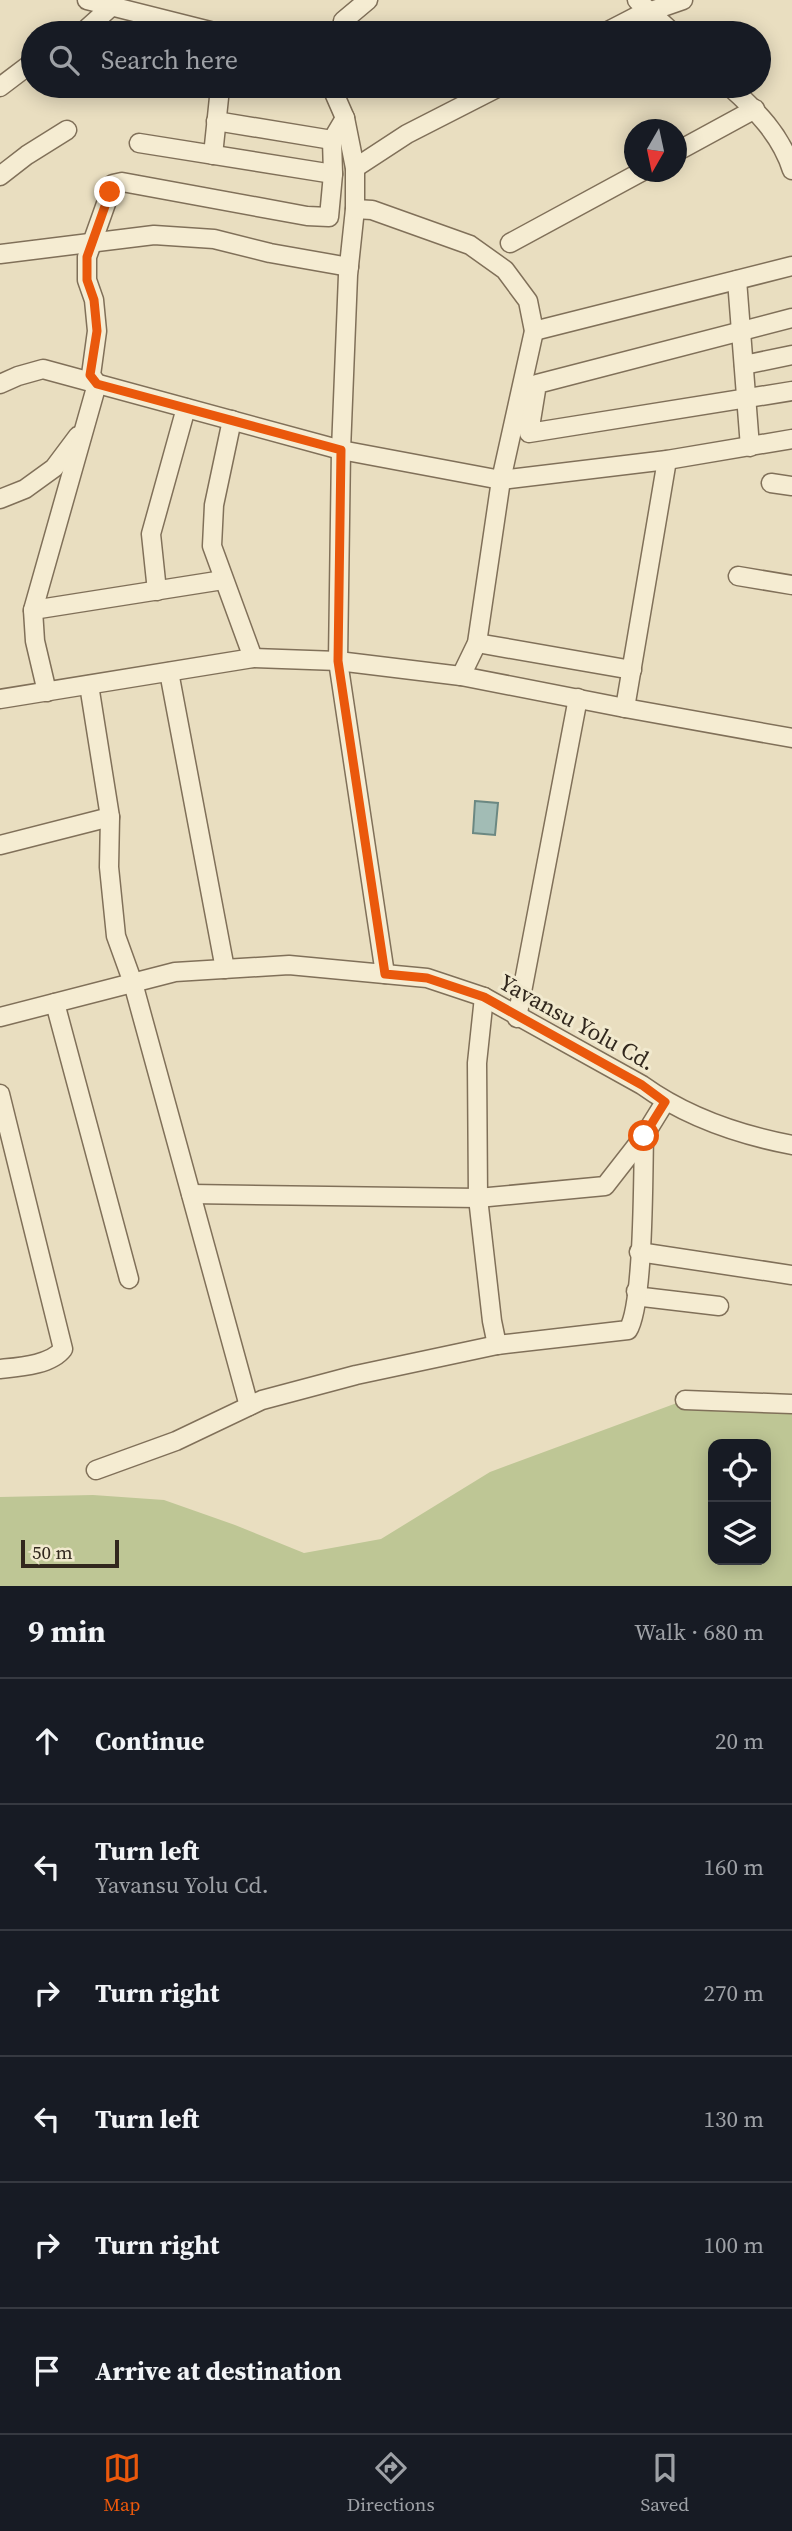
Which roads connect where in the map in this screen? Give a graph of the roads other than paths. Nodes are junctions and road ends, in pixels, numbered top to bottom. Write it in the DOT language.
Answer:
graph roads {
  1 [pos="87,0"];
  2 [pos="368,0"];
  3 [pos="683,0"];
  4 [pos="113,5"];
  5 [pos="643,6"];
  6 [pos="95,21"];
  7 [pos="173,21"];
  8 [pos="343,21"];
  9 [pos="621,21"];
  10 [pos="660,21"];
  11 [pos="21,71"];
  12 [pos="0,87"];
  13 [pos="219,98"];
  14 [pos="336,98"];
  15 [pos="478,98"];
  16 [pos="743,98"];
  17 [pos="755,109"];
  18 [pos="345,118"];
  19 [pos="216,121"];
  20 [pos="66,130"];
  21 [pos="332,140"];
  22 [pos="139,143"];
  23 [pos="687,146"];
  24 [pos="213,155"];
  25 [pos="355,168"];
  26 [pos="792,170"];
  27 [pos="333,174"];
  28 [pos="0,176"];
  29 [pos="624,181"];
  30 [pos="355,209"];
  31 [pos="93,243"];
  32 [pos="510,243"];
  33 [pos="0,254"];
  34 [pos="792,266"];
  35 [pos="349,267"];
  36 [pos="737,280"];
  37 [pos="792,318"];
  38 [pos="534,331"];
  39 [pos="742,331"];
  40 [pos="792,355"];
  41 [pos="744,365"];
  42 [pos="0,384"];
  43 [pos="97,384"];
  44 [pos="792,391"];
  45 [pos="746,399"];
  46 [pos="186,408"];
  47 [pos="232,420"];
  48 [pos="85,428"];
  49 [pos="792,439"];
  50 [pos="750,447"];
  51 [pos="341,450"];
  52 [pos="667,460"];
  53 [pos="501,480"];
  54 [pos="771,483"];
  55 [pos="792,486"];
  56 [pos="0,499"];
  57 [pos="738,576"];
  58 [pos="223,580"];
  59 [pos="792,585"];
  60 [pos="157,591"];
  61 [pos="33,610"];
  62 [pos="477,643"];
  63 [pos="253,658"];
  64 [pos="338,661"];
  65 [pos="632,670"];
  66 [pos="169,672"];
  67 [pos="461,676"];
  68 [pos="89,685"];
  69 [pos="47,692"];
  70 [pos="578,698"];
  71 [pos="0,699"];
  72 [pos="625,708"];
  73 [pos="792,738"];
  74 [pos="110,817"];
  75 [pos="0,845"];
  76 [pos="225,969"];
  77 [pos="385,974"];
  78 [pos="133,983"];
  79 [pos="484,997"];
  80 [pos="55,1003"];
  81 [pos="0,1017"];
  82 [pos="517,1017"];
  83 [pos="0,1094"];
  84 [pos="665,1102"];
  85 [pos="644,1136"];
  86 [pos="792,1145"];
  87 [pos="191,1194"];
  88 [pos="478,1198"];
  89 [pos="639,1252"];
  90 [pos="792,1275"];
  91 [pos="129,1279"];
  92 [pos="636,1291"];
  93 [pos="719,1306"];
  94 [pos="497,1345"];
  95 [pos="0,1369"];
  96 [pos="685,1400"];
  97 [pos="792,1404"];
  98 [pos="249,1406"];
  99 [pos="96,1470"];
  1 -- 4 [label="street"];
  2 -- 8 [label="street"];
  3 -- 5 [label="street"];
  4 -- 6 [label="street"];
  4 -- 7 [label="street"];
  5 -- 9 [label="street"];
  5 -- 10 [label="street"];
  11 -- 12 [label="street"];
  13 -- 19 [label="street"];
  14 -- 18 [label="street"];
  15 -- 25 [label="street"];
  16 -- 17 [label="street"];
  17 -- 23 [label="street"];
  17 -- 26 [label="street"];
  18 -- 21 [label="street"];
  18 -- 25 [label="street"];
  19 -- 21 [label="street"];
  19 -- 24 [label="street"];
  20 -- 28 [label="street"];
  21 -- 27 [label="street"];
  22 -- 24 [label="street"];
  24 -- 27 [label="street"];
  25 -- 30 [label="street"];
  27 -- 31 [label="street"];
  29 -- 32 [label="street"];
  30 -- 35 [label="street"];
  30 -- 38 [label="street"];
  31 -- 33 [label="street"];
  31 -- 35 [label="street"];
  31 -- 43 [label="street"];
  34 -- 36 [label="street"];
  35 -- 51 [label="street"];
  36 -- 38 [label="street"];
  36 -- 39 [label="street"];
  37 -- 39 [label="street"];
  38 -- 53 [label="street"];
  39 -- 41 [label="street"];
  39 -- 45 [label="street"];
  40 -- 41 [label="street"];
  41 -- 45 [label="street"];
  42 -- 43 [label="street"];
  43 -- 46 [label="street"];
  43 -- 48 [label="street"];
  44 -- 45 [label="street"];
  45 -- 50 [label="street"];
  46 -- 47 [label="street"];
  46 -- 60 [label="street"];
  47 -- 51 [label="street"];
  47 -- 58 [label="street"];
  48 -- 56 [label="street"];
  48 -- 61 [label="street"];
  49 -- 50 [label="street"];
  50 -- 52 [label="street"];
  51 -- 53 [label="street"];
  51 -- 64 [label="street"];
  52 -- 53 [label="street"];
  52 -- 65 [label="street"];
  53 -- 62 [label="street"];
  54 -- 55 [label="street"];
  57 -- 59 [label="street"];
  58 -- 60 [label="street"];
  58 -- 63 [label="street"];
  60 -- 61 [label="street"];
  61 -- 69 [label="street"];
  62 -- 65 [label="street"];
  62 -- 67 [label="street"];
  63 -- 64 [label="street"];
  63 -- 66 [label="street"];
  64 -- 67 [label="street"];
  64 -- 77 [label="street"];
  65 -- 72 [label="street"];
  66 -- 68 [label="street"];
  66 -- 76 [label="street"];
  67 -- 70 [label="street"];
  68 -- 69 [label="street"];
  68 -- 74 [label="street"];
  69 -- 71 [label="street"];
  70 -- 72 [label="street"];
  70 -- 82 [label="street"];
  72 -- 73 [label="street"];
  74 -- 75 [label="street"];
  74 -- 78 [label="street"];
  76 -- 77 [label="street, Yavansu Yolu Cd."];
  76 -- 78 [label="street, Yavansu Yolu Cd."];
  77 -- 79 [label="street, Yavansu Yolu Cd."];
  78 -- 80 [label="street, Yavansu Yolu Cd."];
  78 -- 87 [label="street"];
  79 -- 82 [label="street, Yavansu Yolu Cd."];
  79 -- 88 [label="street"];
  80 -- 81 [label="street, Yavansu Yolu Cd."];
  80 -- 91 [label="street"];
  82 -- 84 [label="street, Yavansu Yolu Cd."];
  83 -- 95 [label="street"];
  84 -- 85 [label="street"];
  84 -- 86 [label="street, Yavansu Yolu Cd."];
  85 -- 88 [label="street"];
  85 -- 89 [label="street"];
  87 -- 88 [label="street"];
  87 -- 98 [label="street"];
  88 -- 94 [label="street"];
  89 -- 90 [label="street"];
  89 -- 92 [label="street"];
  92 -- 93 [label="street"];
  92 -- 94 [label="street"];
  94 -- 98 [label="street"];
  96 -- 97 [label="street"];
  98 -- 99 [label="street"];
}
